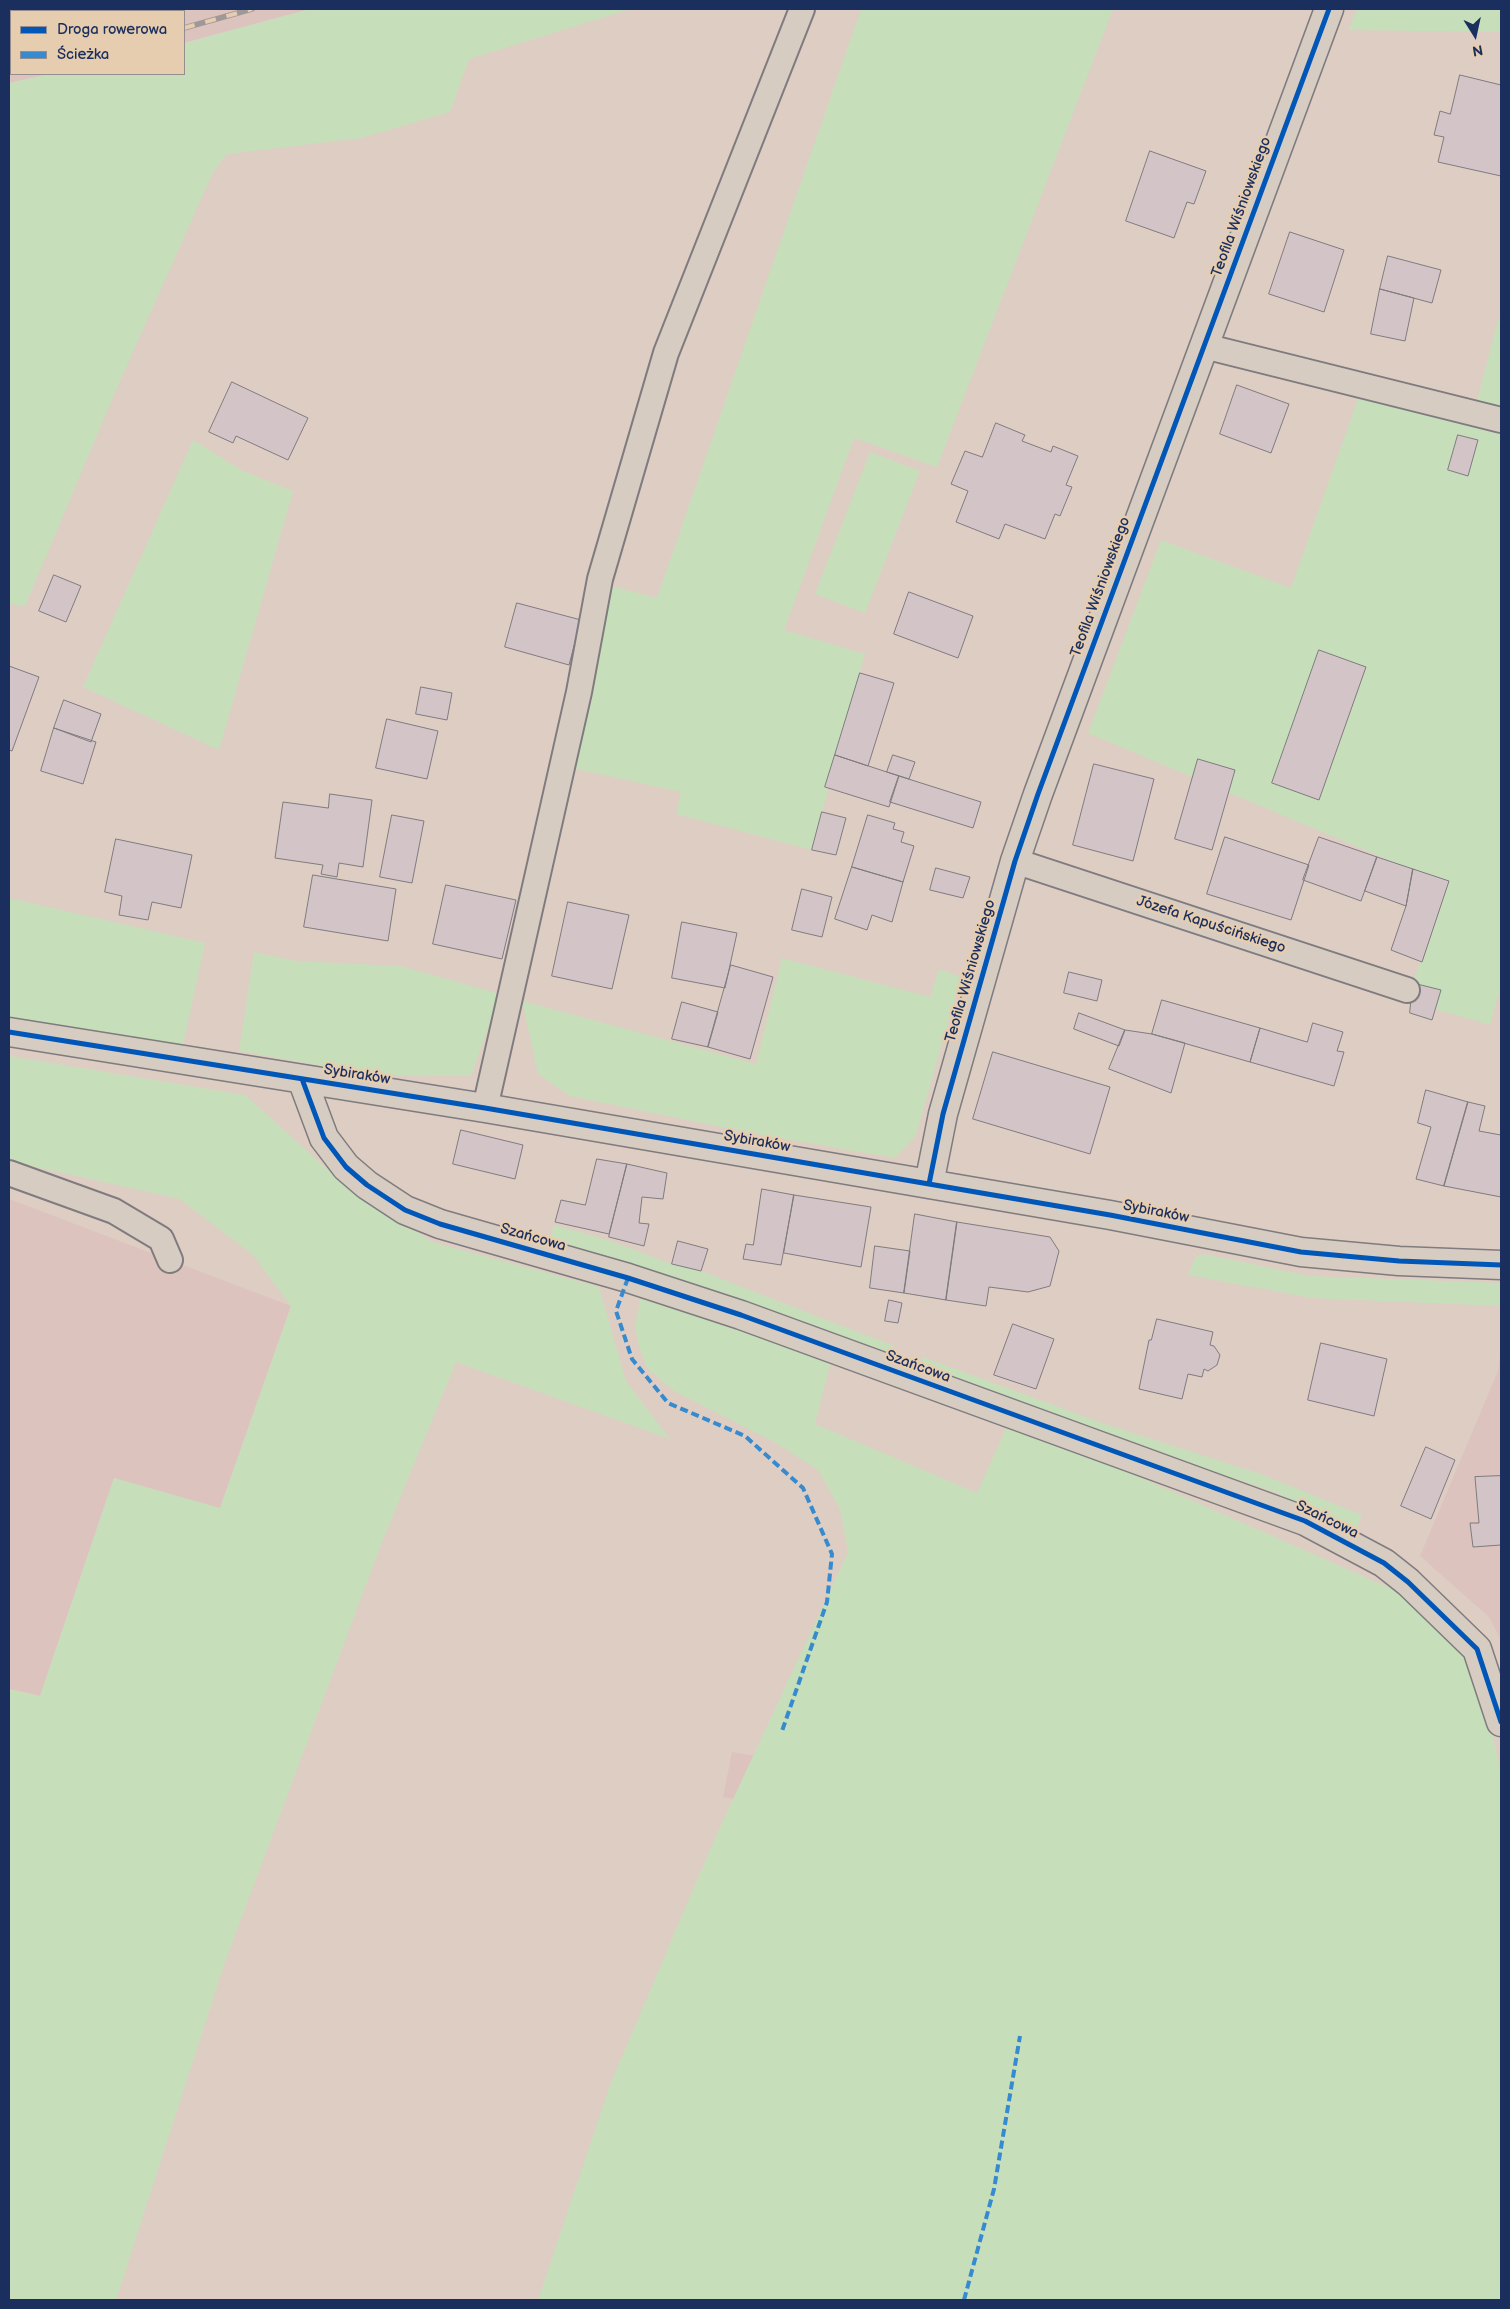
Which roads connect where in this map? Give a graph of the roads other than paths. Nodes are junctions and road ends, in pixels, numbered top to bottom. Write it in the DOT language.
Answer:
graph roads {
  1 [pos="802,9"];
  2 [pos="1328,9"];
  3 [pos="1204,346"];
  4 [pos="1501,420"];
  5 [pos="1015,861"];
  6 [pos="1407,990"];
  7 [pos="9,1032"];
  8 [pos="302,1079"];
  9 [pos="485,1108"];
  10 [pos="9,1173"];
  11 [pos="929,1184"];
  12 [pos="170,1260"];
  13 [pos="1501,1265"];
  14 [pos="1501,1722"];
  1 -- 9 [label="lane"];
  2 -- 3 [label="street, Teofila Wiśniowskiego"];
  3 -- 4 [label="lane"];
  3 -- 5 [label="street, Teofila Wiśniowskiego"];
  5 -- 6 [label="lane, Józefa Kapuścińskiego"];
  5 -- 11 [label="street, Teofila Wiśniowskiego"];
  7 -- 8 [label="street, Sybiraków"];
  8 -- 9 [label="street, Sybiraków"];
  8 -- 14 [label="street, Szańcowa"];
  9 -- 11 [label="street, Sybiraków"];
  10 -- 12 [label="lane"];
  11 -- 13 [label="street, Sybiraków"];
}
